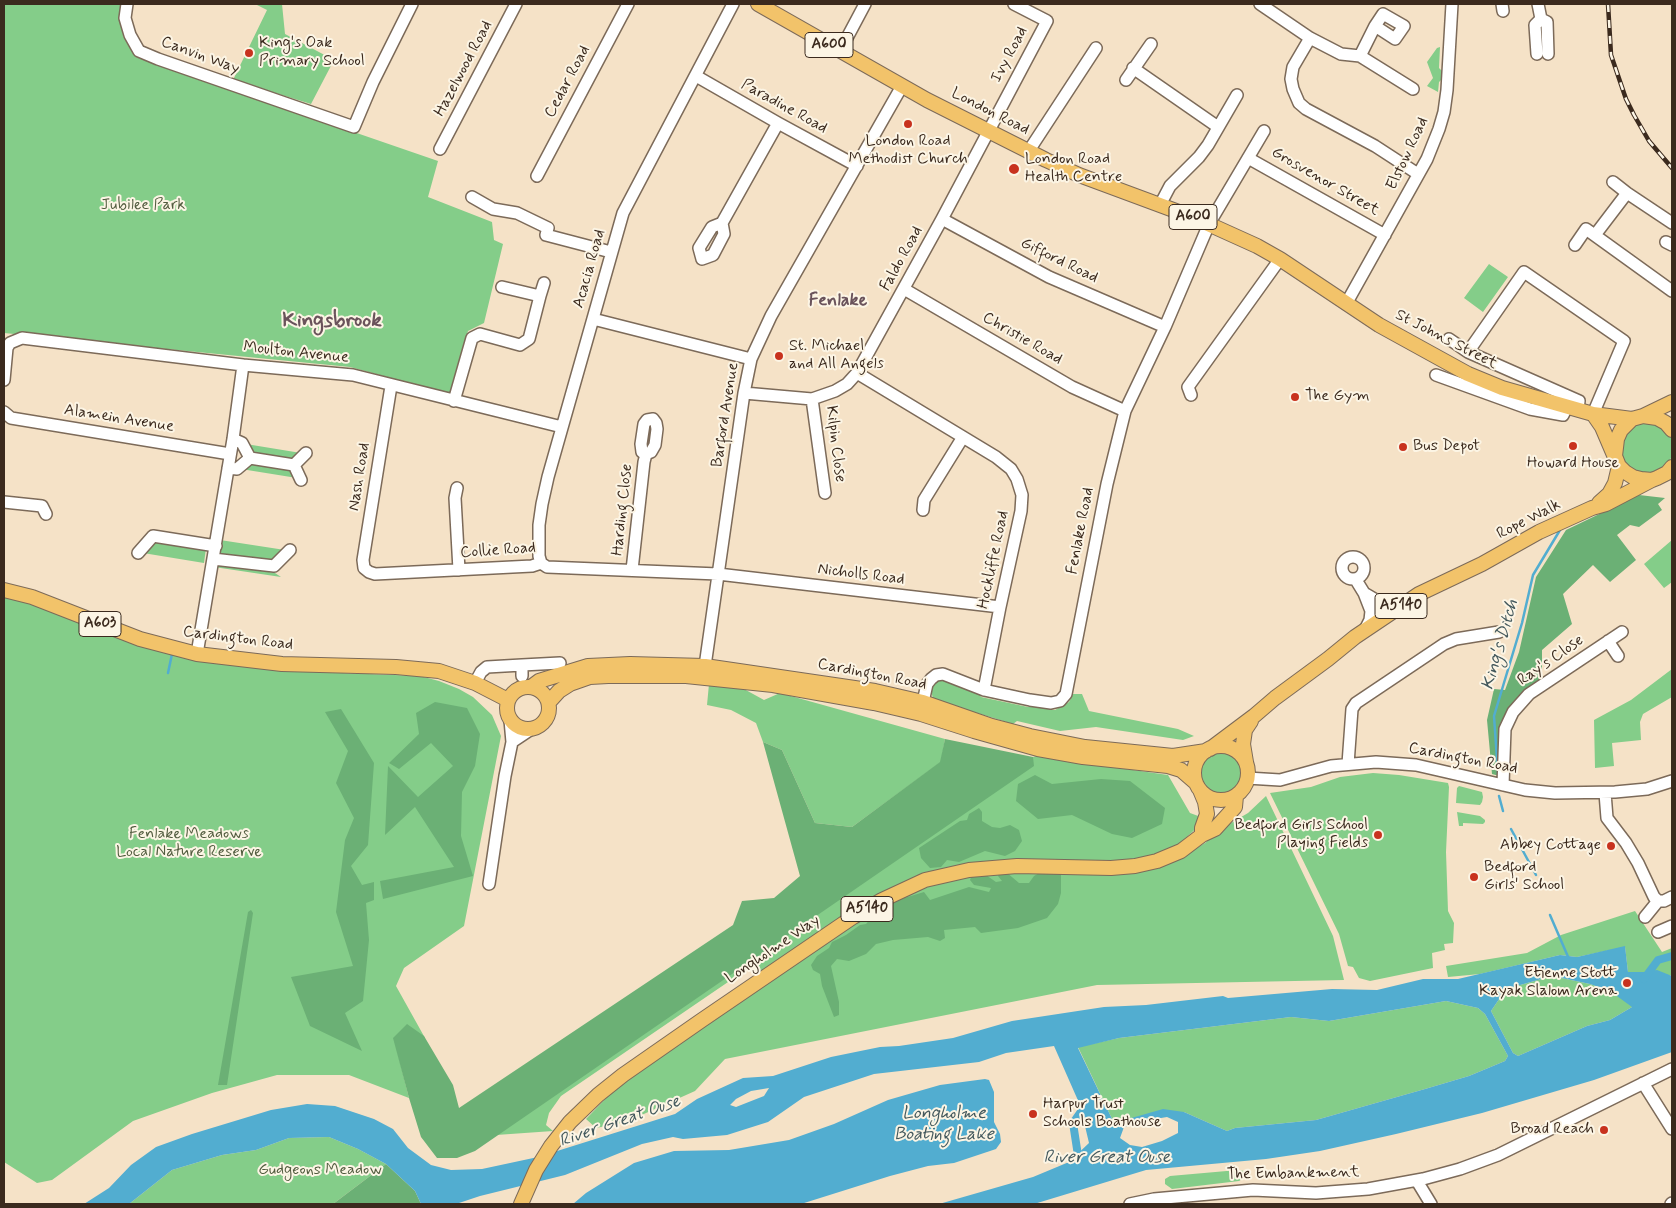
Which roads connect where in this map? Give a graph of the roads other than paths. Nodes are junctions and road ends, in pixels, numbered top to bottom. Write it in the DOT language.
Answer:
graph roads {
  1 [pos="127,4"];
  2 [pos="412,4"];
  3 [pos="516,4"];
  4 [pos="628,4"];
  5 [pos="733,4"];
  6 [pos="758,4"];
  7 [pos="865,4"];
  8 [pos="1014,4"];
  9 [pos="1260,4"];
  10 [pos="1538,4"];
  11 [pos="1452,6"];
  12 [pos="1375,26"];
  13 [pos="1310,38"];
  14 [pos="1150,44"];
  15 [pos="1096,48"];
  16 [pos="840,51"];
  17 [pos="1542,54"];
  18 [pos="1360,56"];
  19 [pos="1282,61"];
  20 [pos="1293,67"];
  21 [pos="1133,68"];
  22 [pos="696,76"];
  23 [pos="1126,80"];
  24 [pos="902,86"];
  25 [pos="1413,89"];
  26 [pos="1237,95"];
  27 [pos="778,123"];
  28 [pos="1218,127"];
  29 [pos="988,131"];
  30 [pos="1264,131"];
  31 [pos="440,148"];
  32 [pos="1028,152"];
  33 [pos="1248,158"];
  34 [pos="857,166"];
  35 [pos="1418,174"];
  36 [pos="536,176"];
  37 [pos="1613,182"];
  38 [pos="1627,193"];
  39 [pos="472,197"];
  40 [pos="1160,205"];
  41 [pos="942,219"];
  42 [pos="722,223"];
  43 [pos="1672,223"];
  44 [pos="1209,224"];
  45 [pos="1385,235"];
  46 [pos="1595,235"];
  47 [pos="1574,245"];
  48 [pos="612,252"];
  49 [pos="1280,259"];
  50 [pos="544,283"];
  51 [pos="502,287"];
  52 [pos="904,289"];
  53 [pos="1672,292"];
  54 [pos="540,296"];
  55 [pos="1346,304"];
  56 [pos="593,319"];
  57 [pos="1165,327"];
  58 [pos="1449,339"];
  59 [pos="1468,352"];
  60 [pos="751,359"];
  61 [pos="243,365"];
  62 [pos="857,373"];
  63 [pos="1436,375"];
  64 [pos="4,380"];
  65 [pos="391,386"];
  66 [pos="744,393"];
  67 [pos="1191,395"];
  68 [pos="812,399"];
  69 [pos="454,400"];
  70 [pos="1672,402"];
  71 [pos="1573,408"];
  72 [pos="1125,411"];
  73 [pos="4,412"];
  74 [pos="1592,414"];
  75 [pos="1638,418"];
  76 [pos="562,427"];
  77 [pos="1672,430"];
  78 [pos="963,437"];
  79 [pos="233,439"];
  80 [pos="306,453"];
  81 [pos="230,454"];
  82 [pos="646,454"];
  83 [pos="250,458"];
  84 [pos="1617,461"];
  85 [pos="294,465"];
  86 [pos="1672,467"];
  87 [pos="228,468"];
  88 [pos="1654,479"];
  89 [pos="301,480"];
  90 [pos="1672,482"];
  91 [pos="457,488"];
  92 [pos="825,493"];
  93 [pos="4,502"];
  94 [pos="45,506"];
  95 [pos="1592,508"];
  96 [pos="923,510"];
  97 [pos="216,546"];
  98 [pos="290,550"];
  99 [pos="138,553"];
  100 [pos="214,559"];
  101 [pos="542,563"];
  102 [pos="1482,564"];
  103 [pos="459,570"];
  104 [pos="632,570"];
  105 [pos="369,572"];
  106 [pos="718,574"];
  107 [pos="1356,580"];
  108 [pos="4,590"];
  109 [pos="1364,593"];
  110 [pos="1408,602"];
  111 [pos="1000,607"];
  112 [pos="1365,630"];
  113 [pos="1499,632"];
  114 [pos="1622,632"];
  115 [pos="1608,641"];
  116 [pos="197,654"];
  117 [pos="1618,656"];
  118 [pos="1328,660"];
  119 [pos="560,663"];
  120 [pos="705,666"];
  121 [pos="475,683"];
  122 [pos="531,687"];
  123 [pos="488,690"];
  124 [pos="984,690"];
  125 [pos="508,700"];
  126 [pos="549,702"];
  127 [pos="923,702"];
  128 [pos="1254,716"];
  129 [pos="510,718"];
  130 [pos="530,730"];
  131 [pos="512,742"];
  132 [pos="1208,750"];
  133 [pos="1246,762"];
  134 [pos="1348,764"];
  135 [pos="1248,778"];
  136 [pos="1672,781"];
  137 [pos="1503,785"];
  138 [pos="1198,787"];
  139 [pos="1604,794"];
  140 [pos="1236,796"];
  141 [pos="1202,835"];
  142 [pos="489,884"];
  143 [pos="1672,897"];
  144 [pos="1658,900"];
  145 [pos="1645,917"];
  146 [pos="1672,926"];
  147 [pos="1658,932"];
  148 [pos="1672,1069"];
  149 [pos="1644,1083"];
  150 [pos="1672,1129"];
  151 [pos="1417,1181"];
  152 [pos="1171,1201"];
  153 [pos="521,1204"];
  154 [pos="1130,1204"];
  155 [pos="1431,1204"];
  1 -- 2 [label="street, Canvin Way"];
  3 -- 31 [label="street, Hazelwood Road"];
  4 -- 36 [label="street, Cedar Road"];
  5 -- 22 [label="street, Acacia Road"];
  6 -- 16 [label="main road, London Road / A600"];
  7 -- 16 [label="street"];
  8 -- 29 [label="street, Ivy Road"];
  9 -- 13 [label="street"];
  10 -- 17 [label="street"];
  11 -- 35 [label="street, Elstow Road"];
  12 -- 18 [label="street"];
  13 -- 18 [label="street"];
  13 -- 20 [label="street"];
  14 -- 21 [label="street"];
  15 -- 32 [label="street"];
  16 -- 24 [label="main road, London Road / A600"];
  18 -- 25 [label="street"];
  19 -- 20 [label="street"];
  20 -- 35 [label="street"];
  21 -- 23 [label="street"];
  21 -- 28 [label="street"];
  22 -- 27 [label="street, Paradine Road"];
  22 -- 48 [label="street, Acacia Road"];
  24 -- 29 [label="main road, London Road / A600"];
  24 -- 34 [label="street, Barford Avenue"];
  26 -- 28 [label="street"];
  27 -- 34 [label="street, Paradine Road"];
  27 -- 42 [label="street"];
  28 -- 40 [label="street"];
  29 -- 32 [label="main road, London Road / A600"];
  29 -- 41 [label="street, Faldo Road"];
  30 -- 33 [label="street, Fenlake Road"];
  32 -- 40 [label="main road, London Road / A600"];
  33 -- 44 [label="street, Fenlake Road"];
  33 -- 45 [label="street, Grosvenor Street"];
  34 -- 60 [label="street, Barford Avenue"];
  35 -- 45 [label="street, Elstow Road"];
  37 -- 38 [label="street"];
  38 -- 43 [label="street"];
  38 -- 46 [label="street"];
  39 -- 48 [label="street"];
  40 -- 44 [label="main road, London Road / A600"];
  41 -- 52 [label="street, Faldo Road"];
  41 -- 57 [label="street, Gifford Road"];
  44 -- 49 [label="main road, London Road / A600"];
  44 -- 57 [label="street, Fenlake Road"];
  45 -- 55 [label="street, Elstow Road"];
  46 -- 47 [label="street"];
  46 -- 53 [label="street"];
  48 -- 56 [label="street, Acacia Road"];
  49 -- 55 [label="main road, London Road / A600"];
  49 -- 67 [label="street"];
  50 -- 54 [label="street"];
  51 -- 54 [label="street"];
  52 -- 62 [label="street, Faldo Road"];
  52 -- 72 [label="street, Christie Road"];
  54 -- 69 [label="street"];
  55 -- 71 [label="main road, St Johns Street / A600"];
  56 -- 60 [label="street"];
  56 -- 76 [label="street, Acacia Road"];
  57 -- 72 [label="street, Fenlake Road"];
  58 -- 59 [label="street"];
  59 -- 71 [label="street"];
  59 -- 74 [label="street"];
  60 -- 66 [label="street, Barford Avenue"];
  61 -- 64 [label="street, Moulton Avenue"];
  61 -- 65 [label="street, Moulton Avenue"];
  61 -- 79 [label="street"];
  62 -- 68 [label="street, Faldo Road"];
  62 -- 78 [label="street, Hockliffe Road"];
  63 -- 71 [label="street"];
  65 -- 69 [label="street, Moulton Avenue"];
  65 -- 105 [label="street, Nash Road"];
  66 -- 68 [label="street, Faldo Road"];
  66 -- 106 [label="street, Barford Avenue"];
  68 -- 92 [label="street, Kilpin Close"];
  69 -- 76 [label="street, Moulton Avenue"];
  70 -- 75 [label="main road"];
  71 -- 74 [label="main road, St Johns Street / A600"];
  72 -- 124 [label="street, Fenlake Road"];
  73 -- 81 [label="street, Alamein Avenue"];
  74 -- 75 [label="main road, St Johns Street / A600"];
  74 -- 84 [label="main road"];
  75 -- 77 [label="main road, A600"];
  75 -- 84 [label="main road, Rope Walk"];
  76 -- 101 [label="street, Acacia Road"];
  78 -- 96 [label="street"];
  78 -- 111 [label="street, Hockliffe Road"];
  79 -- 81 [label="street"];
  79 -- 83 [label="street"];
  80 -- 85 [label="street"];
  81 -- 87 [label="street"];
  82 -- 104 [label="street, Harding Close"];
  83 -- 85 [label="street"];
  83 -- 87 [label="street"];
  84 -- 88 [label="main road"];
  84 -- 95 [label="main road, Rope Walk / A5140"];
  85 -- 89 [label="street"];
  86 -- 88 [label="main road, Rope Walk"];
  87 -- 97 [label="street"];
  88 -- 90 [label="main road"];
  88 -- 95 [label="main road, Rope Walk / A5140"];
  91 -- 103 [label="street"];
  93 -- 94 [label="street"];
  95 -- 102 [label="main road, Rope Walk / A5140"];
  97 -- 99 [label="street"];
  97 -- 100 [label="street"];
  98 -- 100 [label="street"];
  100 -- 116 [label="street"];
  101 -- 103 [label="street, Collie Road"];
  101 -- 104 [label="street, Collie Road"];
  102 -- 110 [label="main road, Rope Walk / A5140"];
  102 -- 118 [label="main road, Rope Walk / A5140"];
  103 -- 105 [label="street, Collie Road"];
  104 -- 106 [label="street, Collie Road"];
  106 -- 111 [label="street, Nicholls Road"];
  106 -- 120 [label="street, Barford Avenue"];
  107 -- 109 [label="street"];
  108 -- 116 [label="main road, Cardington Road / A603"];
  109 -- 110 [label="street"];
  109 -- 112 [label="street"];
  110 -- 112 [label="main road, Rope Walk / A5140"];
  111 -- 124 [label="street, Hockliffe Road"];
  112 -- 118 [label="main road, Rope Walk / A5140"];
  113 -- 134 [label="street"];
  114 -- 115 [label="street, Ray's Close"];
  115 -- 117 [label="street"];
  115 -- 137 [label="street, Ray's Close"];
  116 -- 121 [label="main road, Cardington Road / A603"];
  118 -- 128 [label="main road, Rope Walk / A5140"];
  119 -- 121 [label="street"];
  120 -- 122 [label="main road, Cardington Road"];
  120 -- 127 [label="main road, Cardington Road"];
  121 -- 123 [label="main road, Cardington Road / A603"];
  122 -- 125 [label="main road"];
  122 -- 126 [label="main road"];
  123 -- 125 [label="main road, Cardington Road / A603"];
  123 -- 129 [label="main road, Cardington Road / A603"];
  124 -- 127 [label="street, Fenlake Road"];
  125 -- 129 [label="main road"];
  126 -- 130 [label="main road"];
  126 -- 138 [label="main road, Cardington Road"];
  127 -- 132 [label="main road, Cardington Road"];
  128 -- 132 [label="main road, Rope Walk / A5140"];
  128 -- 133 [label="main road, Rope Walk / A5140"];
  129 -- 130 [label="main road"];
  129 -- 131 [label="street"];
  130 -- 131 [label="street"];
  131 -- 142 [label="street"];
  132 -- 133 [label="main road"];
  132 -- 138 [label="main road"];
  133 -- 135 [label="main road"];
  134 -- 135 [label="street, Cardington Road"];
  134 -- 137 [label="street, Cardington Road"];
  135 -- 140 [label="main road"];
  136 -- 139 [label="street, Cardington Road"];
  137 -- 139 [label="street, Cardington Road"];
  138 -- 140 [label="main road"];
  138 -- 141 [label="main road"];
  139 -- 144 [label="street"];
  140 -- 141 [label="main road, Longholme Way / A5140"];
  141 -- 153 [label="main road, Longholme Way / A5140"];
  143 -- 144 [label="street"];
  144 -- 145 [label="street"];
  146 -- 147 [label="street"];
  148 -- 149 [label="street, The Embankment"];
  149 -- 150 [label="street"];
  149 -- 151 [label="street, The Embankment"];
  151 -- 152 [label="street, The Embankment"];
  151 -- 155 [label="street"];
  152 -- 154 [label="street, The Embankment"];
}
